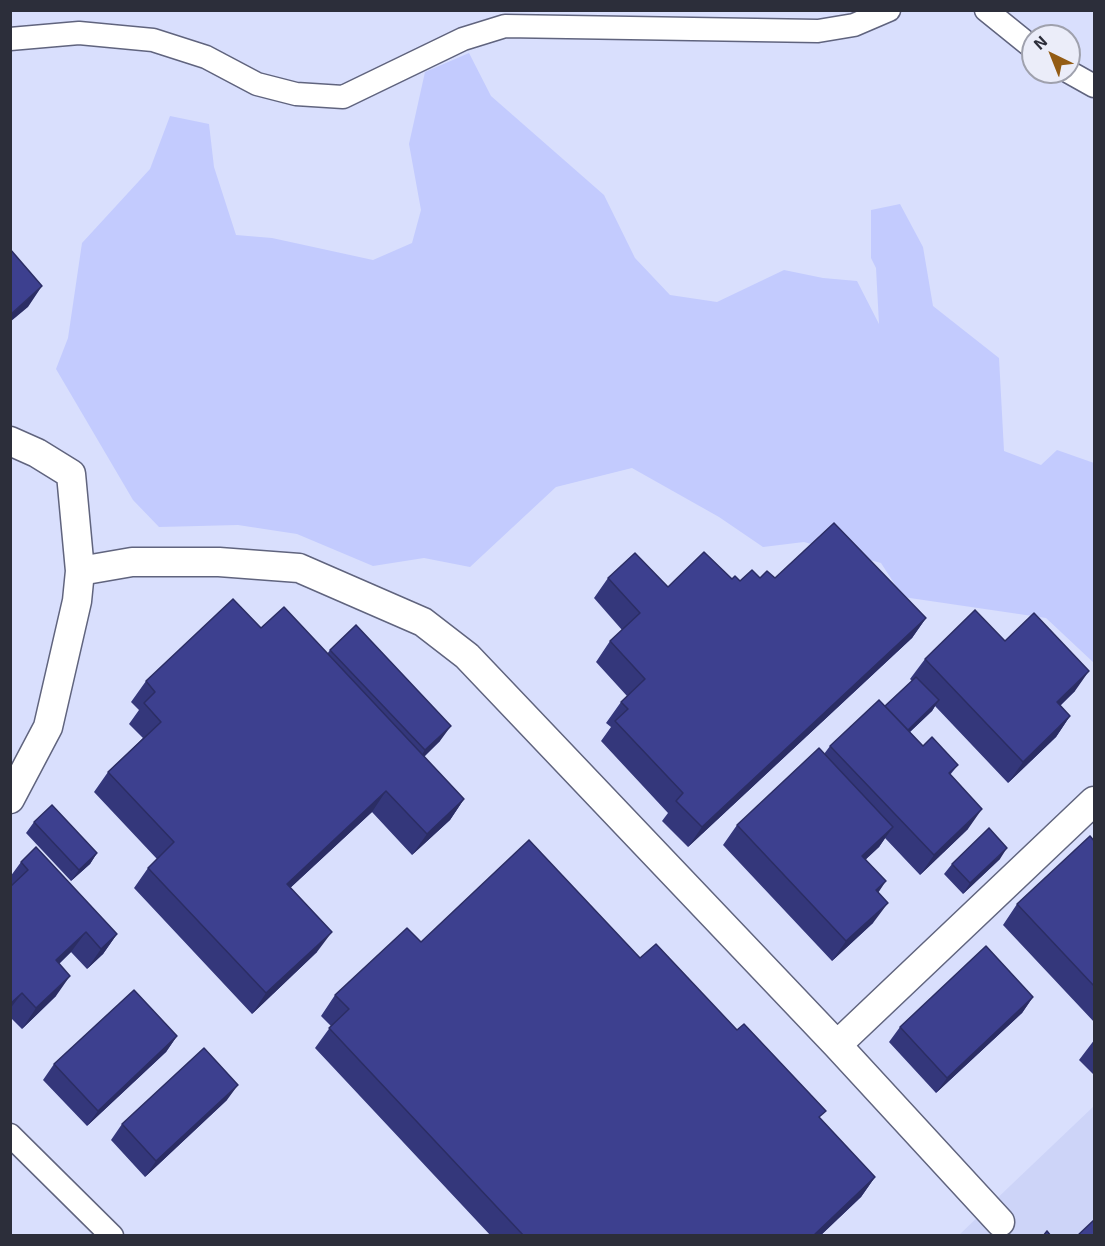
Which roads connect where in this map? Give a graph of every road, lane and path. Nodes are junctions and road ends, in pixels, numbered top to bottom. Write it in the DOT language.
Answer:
graph roads {
  1 [pos="889,10"];
  2 [pos="986,10"];
  3 [pos="1021,38"];
  4 [pos="10,39"];
  5 [pos="1081,78"];
  6 [pos="1095,86"];
  7 [pos="10,441"];
  8 [pos="80,571"];
  9 [pos="10,799"];
  10 [pos="1095,801"];
  11 [pos="837,1045"];
  12 [pos="10,1135"];
  13 [pos="1000,1222"];
  14 [pos="112,1236"];
  1 -- 4 [label="street"];
  2 -- 3 [label="street"];
  5 -- 6 [label="street"];
  7 -- 8 [label="street"];
  8 -- 9 [label="street"];
  8 -- 11 [label="street"];
  10 -- 11 [label="street"];
  11 -- 13 [label="street"];
  12 -- 14 [label="street"];
}
